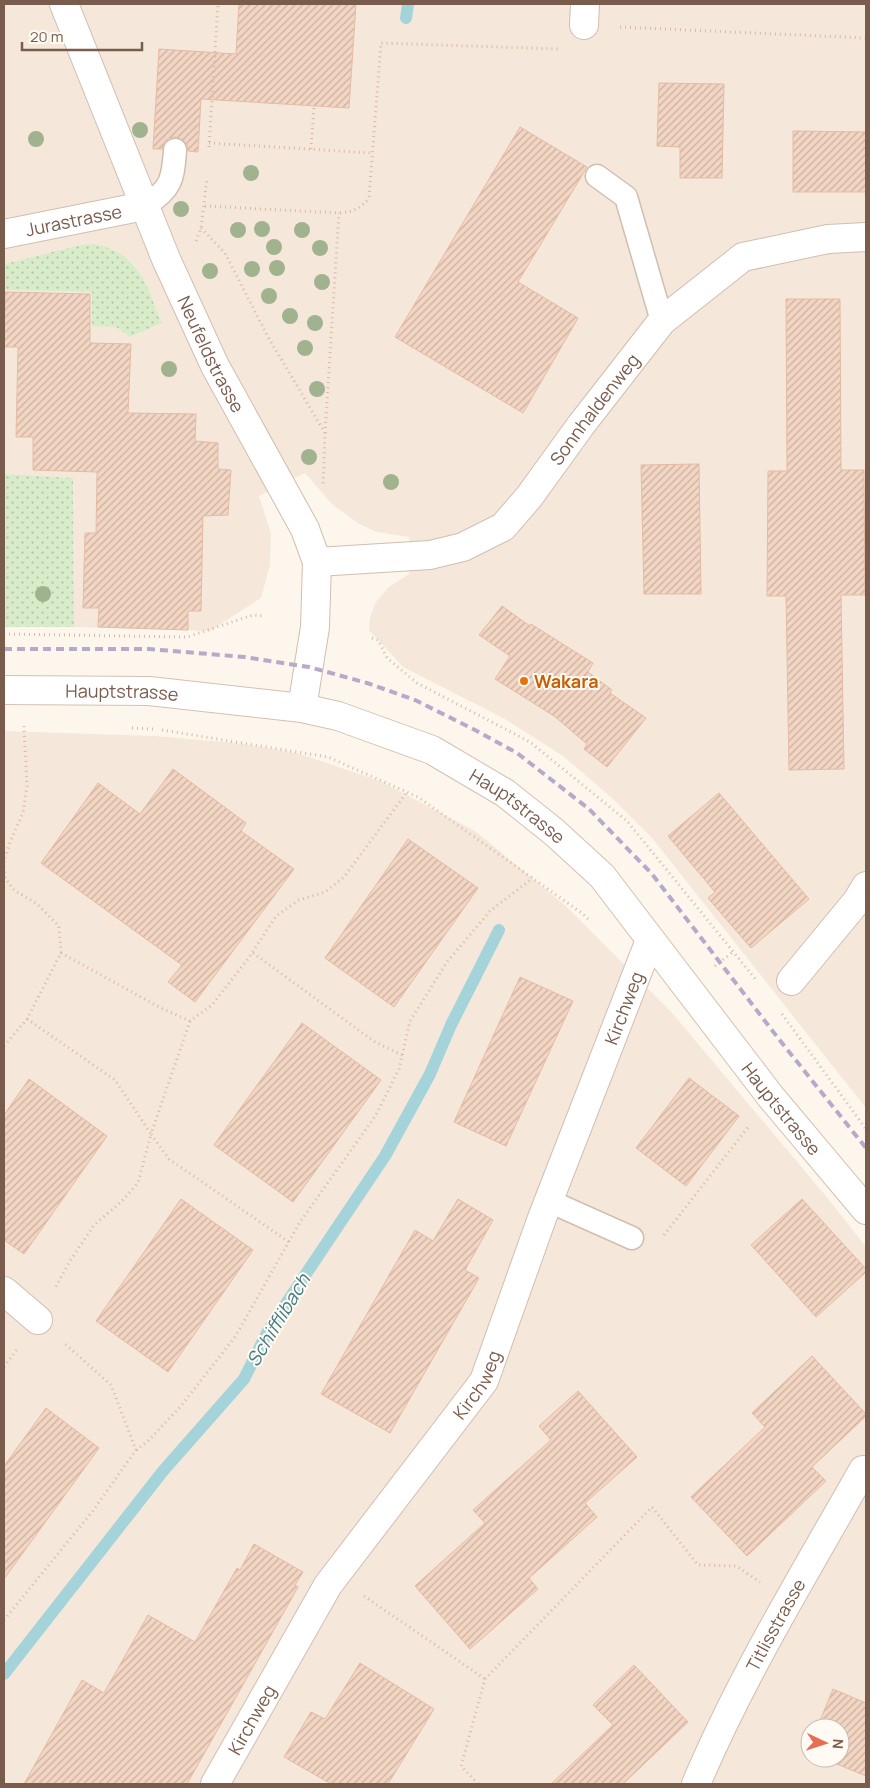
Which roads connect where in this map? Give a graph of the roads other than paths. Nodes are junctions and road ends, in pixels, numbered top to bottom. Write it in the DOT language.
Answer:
graph roads {
  1 [pos="64,4"];
  2 [pos="175,150"];
  3 [pos="597,176"];
  4 [pos="144,206"];
  5 [pos="4,234"];
  6 [pos="866,237"];
  7 [pos="662,321"];
  8 [pos="317,562"];
  9 [pos="4,690"];
  10 [pos="302,708"];
  11 [pos="866,886"];
  12 [pos="650,940"];
  13 [pos="791,981"];
  14 [pos="549,1201"];
  15 [pos="866,1210"];
  16 [pos="632,1238"];
  17 [pos="4,1291"];
  18 [pos="38,1320"];
  19 [pos="864,1470"];
  20 [pos="215,1784"];
  21 [pos="696,1784"];
  1 -- 4 [label="street, Neufeldstrasse"];
  2 -- 4 [label="lane"];
  3 -- 7 [label="lane"];
  4 -- 5 [label="street, Jurastrasse"];
  4 -- 8 [label="street, Neufeldstrasse"];
  6 -- 7 [label="street, Sonnhaldenweg"];
  7 -- 8 [label="street, Sonnhaldenweg"];
  8 -- 10 [label="street, Neufeldstrasse"];
  9 -- 10 [label="street, Hauptstrasse"];
  10 -- 12 [label="street, Hauptstrasse"];
  11 -- 13 [label="street"];
  12 -- 14 [label="street, Kirchweg"];
  12 -- 15 [label="street, Hauptstrasse"];
  14 -- 16 [label="lane"];
  14 -- 20 [label="street, Kirchweg"];
  17 -- 18 [label="street"];
  19 -- 21 [label="street, Titlisstrasse"];
}
